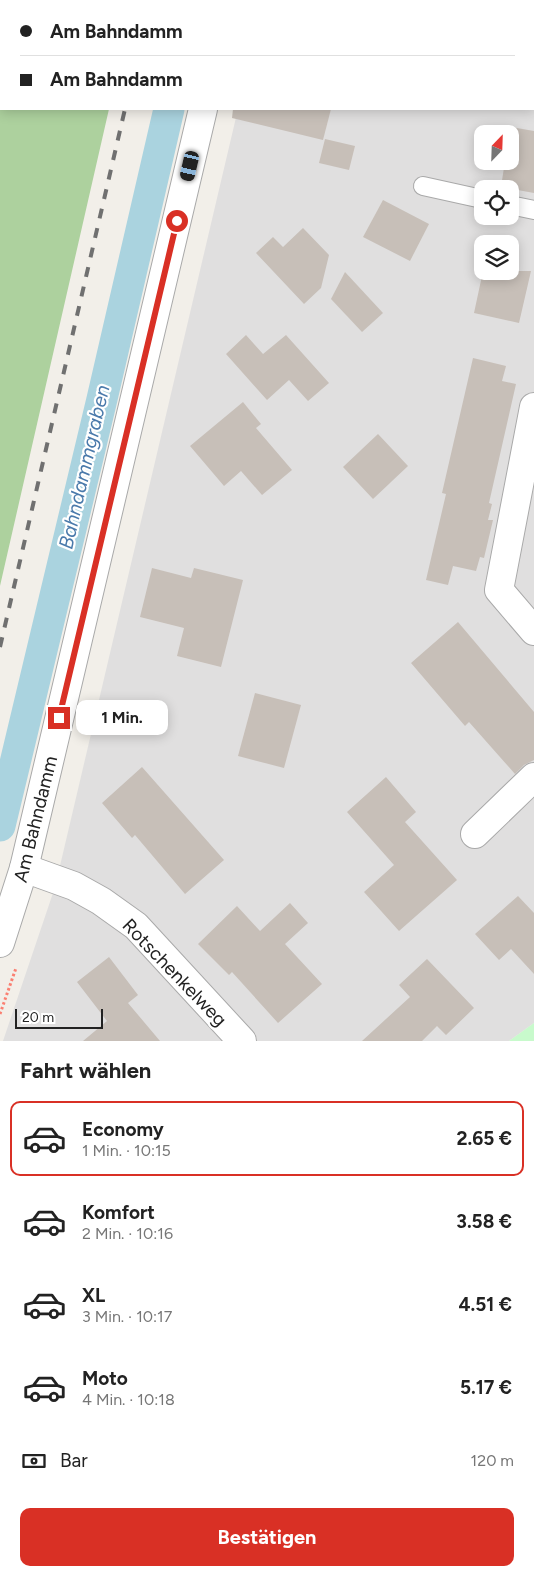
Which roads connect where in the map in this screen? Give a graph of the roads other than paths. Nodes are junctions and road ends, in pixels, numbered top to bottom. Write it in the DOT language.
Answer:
graph roads {
  1 [pos="203,110"];
  2 [pos="423,186"];
  3 [pos="474,197"];
  4 [pos="519,207"];
  5 [pos="534,210"];
  6 [pos="534,407"];
  7 [pos="534,631"];
  8 [pos="534,777"];
  9 [pos="475,834"];
  10 [pos="24,868"];
  11 [pos="0,943"];
  12 [pos="242,1041"];
  1 -- 10 [label="street, Am Bahndamm"];
  2 -- 3 [label="lane"];
  4 -- 5 [label="lane"];
  6 -- 7 [label="street"];
  8 -- 9 [label="street"];
  10 -- 11 [label="street, Am Bahndamm"];
  10 -- 12 [label="street, Rotschenkelweg"];
}
